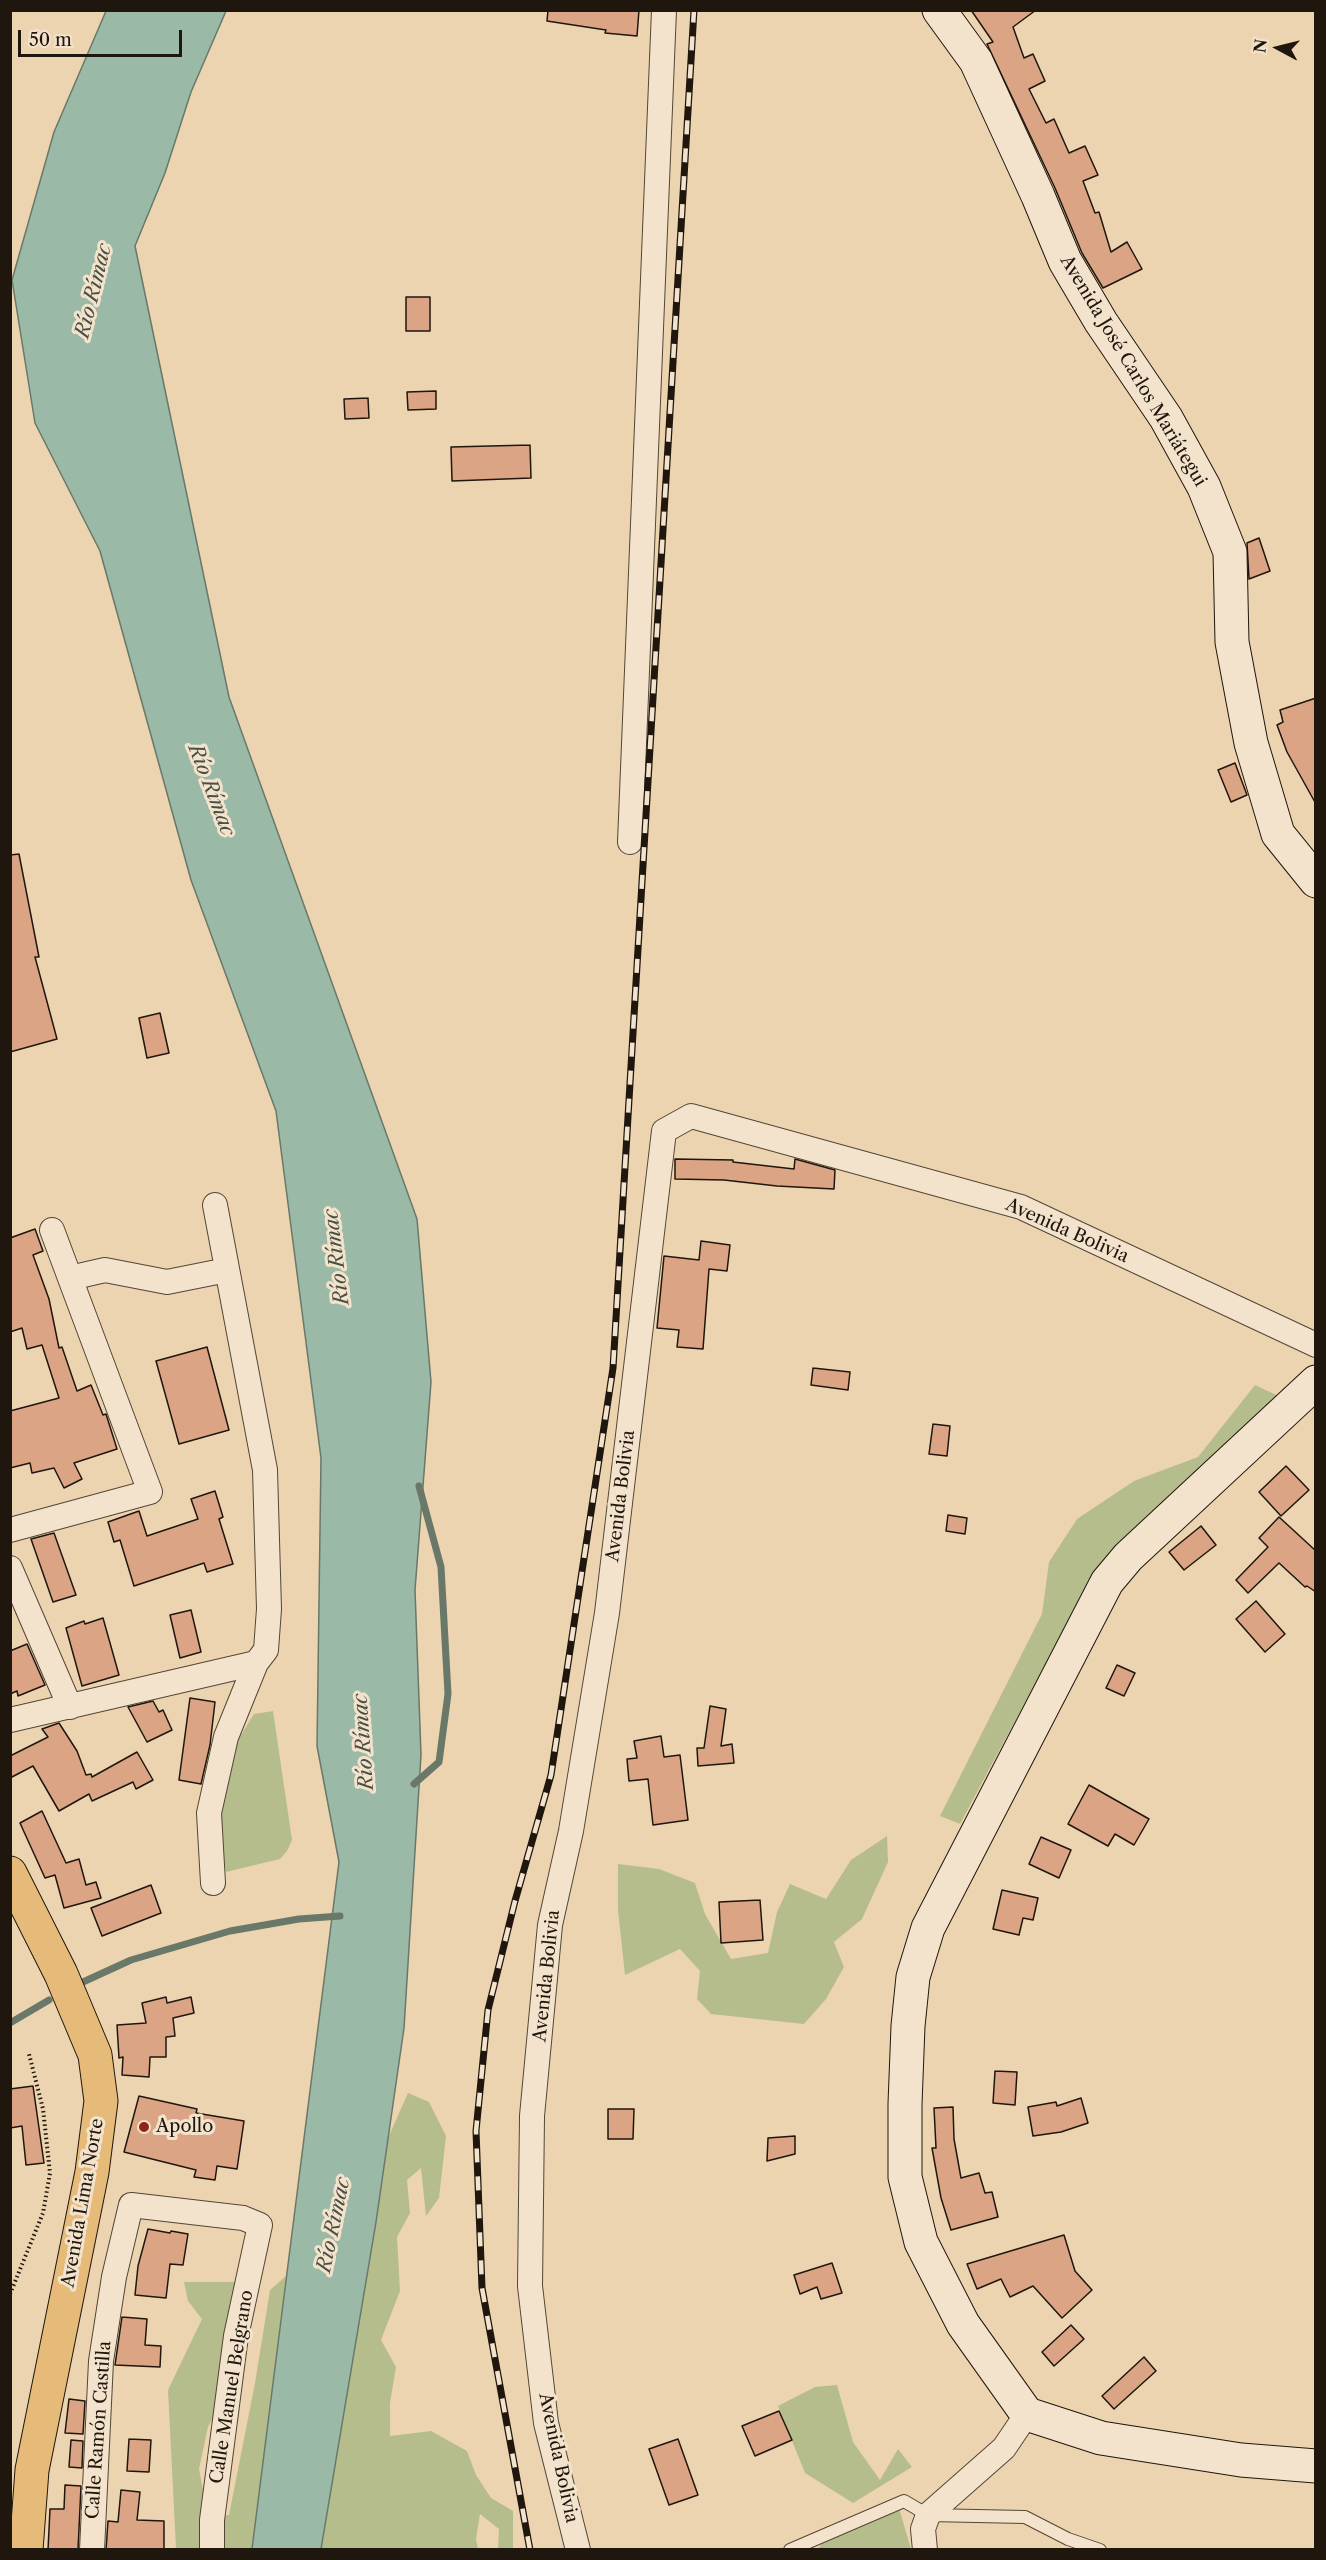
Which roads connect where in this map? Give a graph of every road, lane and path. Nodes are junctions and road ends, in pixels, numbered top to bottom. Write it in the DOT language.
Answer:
graph roads {
  1 [pos="664,10"];
  2 [pos="939,10"];
  3 [pos="630,842"];
  4 [pos="1316,881"];
  5 [pos="215,1205"];
  6 [pos="52,1230"];
  7 [pos="227,1270"];
  8 [pos="70,1278"];
  9 [pos="1316,1345"];
  10 [pos="1316,1382"];
  11 [pos="10,1530"];
  12 [pos="10,1568"];
  13 [pos="256,1663"];
  14 [pos="70,1707"];
  15 [pos="10,1720"];
  16 [pos="10,1873"];
  17 [pos="213,1882"];
  18 [pos="29,2054"];
  19 [pos="131,2205"];
  20 [pos="10,2294"];
  21 [pos="1027,2414"];
  22 [pos="1316,2466"];
  23 [pos="928,2515"];
  24 [pos="26,2550"];
  25 [pos="92,2550"];
  26 [pos="212,2550"];
  27 [pos="578,2550"];
  28 [pos="790,2550"];
  29 [pos="925,2550"];
  30 [pos="1100,2550"];
  1 -- 3 [label="street"];
  2 -- 4 [label="street, Avenida José Carlos Mariátegui"];
  5 -- 7 [label="street"];
  6 -- 8 [label="street"];
  7 -- 8 [label="street"];
  7 -- 13 [label="street"];
  8 -- 11 [label="street"];
  9 -- 27 [label="street, Avenida Bolivia"];
  10 -- 21 [label="street"];
  12 -- 14 [label="street"];
  13 -- 14 [label="street"];
  13 -- 17 [label="street"];
  14 -- 15 [label="street"];
  16 -- 24 [label="highway, Avenida Lima Norte"];
  18 -- 20 [label="path"];
  19 -- 25 [label="street, Calle Ramón Castilla"];
  19 -- 26 [label="street, Calle Manuel Belgrano"];
  21 -- 22 [label="street"];
  21 -- 23 [label="street"];
  23 -- 28 [label="lane"];
  23 -- 29 [label="street"];
  23 -- 30 [label="lane"];
}
